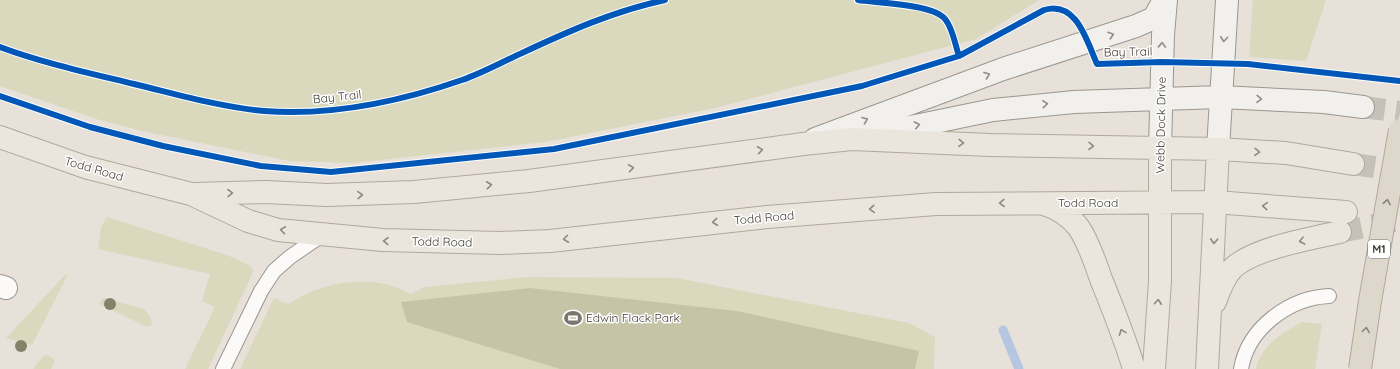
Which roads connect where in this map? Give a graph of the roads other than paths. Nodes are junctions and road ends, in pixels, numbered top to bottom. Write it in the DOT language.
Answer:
graph roads {
  1 [pos="1165,0"];
  2 [pos="1227,0"];
  3 [pos="1161,98"];
  4 [pos="1220,98"];
  5 [pos="1363,107"];
  6 [pos="1400,130"];
  7 [pos="0,137"];
  8 [pos="852,139"];
  9 [pos="803,144"];
  10 [pos="1160,148"];
  11 [pos="1218,150"];
  12 [pos="1352,164"];
  13 [pos="191,194"];
  14 [pos="1041,202"];
  15 [pos="1215,202"];
  16 [pos="1160,203"];
  17 [pos="1346,212"];
  18 [pos="1340,232"];
  19 [pos="322,235"];
  20 [pos="1329,296"];
  21 [pos="1210,314"];
  22 [pos="223,369"];
  23 [pos="1134,369"];
  24 [pos="1154,369"];
  25 [pos="1207,369"];
  26 [pos="1241,369"];
  27 [pos="1360,369"];
  3 -- 1 [label="main road, Webb Dock Drive, one-way"];
  9 -- 1 [label="main road, one-way"];
  2 -- 4 [label="main road, one-way"];
  3 -- 4 [label="main road, Todd Road"];
  8 -- 3 [label="main road, Todd Road, one-way"];
  3 -- 10 [label="main road, Webb Dock Drive"];
  4 -- 5 [label="main road, Todd Road, one-way"];
  4 -- 11 [label="main road"];
  27 -- 6 [label="highway, M1, one-way, bridge"];
  7 -- 13 [label="main road, Todd Road"];
  8 -- 9 [label="main road, Todd Road"];
  8 -- 10 [label="main road, Todd Road, one-way"];
  13 -- 9 [label="main road, Todd Road, one-way"];
  10 -- 11 [label="main road, Todd Road"];
  10 -- 16 [label="main road, Webb Dock Drive"];
  11 -- 12 [label="main road, Todd Road, one-way"];
  11 -- 15 [label="main road"];
  19 -- 13 [label="main road, Todd Road, one-way"];
  14 -- 16 [label="main road, Todd Road"];
  14 -- 19 [label="main road, Todd Road, one-way"];
  23 -- 14 [label="main road, one-way"];
  15 -- 16 [label="main road, Todd Road"];
  17 -- 15 [label="main road, Todd Road, one-way"];
  15 -- 21 [label="main road, one-way"];
  24 -- 16 [label="main road, Webb Dock Drive, one-way"];
  18 -- 21 [label="main road, one-way"];
  19 -- 22 [label="lane"];
  20 -- 26 [label="lane"];
  21 -- 25 [label="main road"];
}
